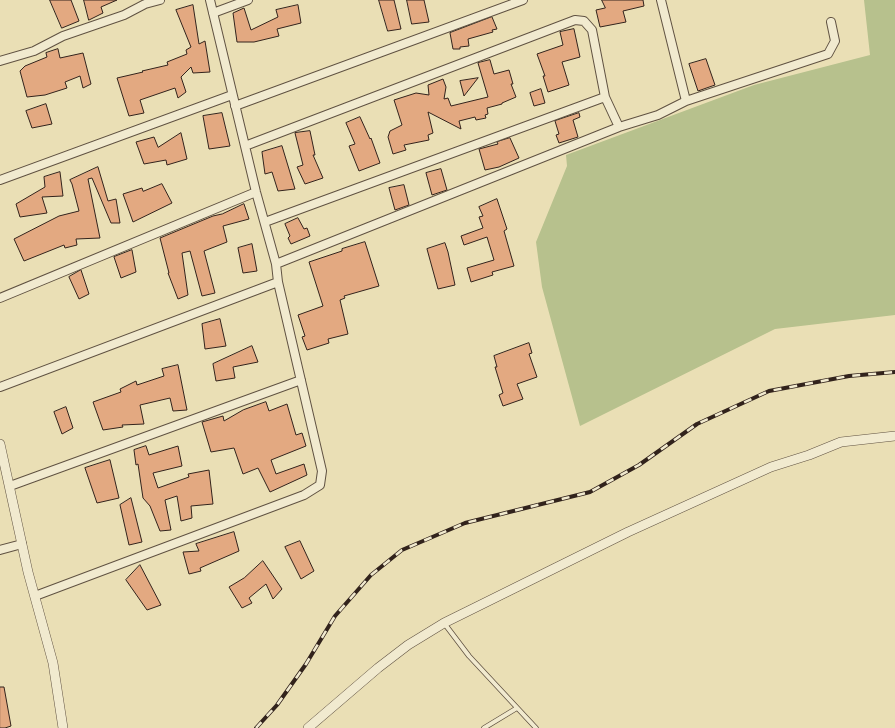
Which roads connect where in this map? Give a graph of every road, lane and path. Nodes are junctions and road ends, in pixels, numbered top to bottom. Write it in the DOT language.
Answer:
graph roads {
  1 [pos="160,0"];
  2 [pos="210,0"];
  3 [pos="248,0"];
  4 [pos="523,0"];
  5 [pos="661,0"];
  6 [pos="213,13"];
  7 [pos="831,22"];
  8 [pos="0,61"];
  9 [pos="232,95"];
  10 [pos="605,97"];
  11 [pos="686,102"];
  12 [pos="235,106"];
  13 [pos="619,128"];
  14 [pos="245,146"];
  15 [pos="0,180"];
  16 [pos="256,192"];
  17 [pos="265,222"];
  18 [pos="276,264"];
  19 [pos="278,282"];
  20 [pos="0,298"];
  21 [pos="301,380"];
  22 [pos="0,387"];
  23 [pos="895,436"];
  24 [pos="0,444"];
  25 [pos="10,486"];
  26 [pos="22,544"];
  27 [pos="0,550"];
  28 [pos="35,596"];
  29 [pos="444,623"];
  30 [pos="517,708"];
  31 [pos="63,728"];
  32 [pos="308,728"];
  33 [pos="484,728"];
  34 [pos="536,728"];
  1 -- 8 [label="street"];
  2 -- 6 [label="street"];
  3 -- 6 [label="street"];
  4 -- 12 [label="street"];
  5 -- 11 [label="street"];
  6 -- 9 [label="street"];
  7 -- 11 [label="street"];
  9 -- 12 [label="street"];
  9 -- 15 [label="street"];
  10 -- 13 [label="street"];
  10 -- 14 [label="street"];
  10 -- 17 [label="street"];
  11 -- 13 [label="street"];
  12 -- 14 [label="street"];
  13 -- 18 [label="street"];
  14 -- 16 [label="street"];
  16 -- 17 [label="street"];
  16 -- 20 [label="street"];
  17 -- 18 [label="street"];
  18 -- 19 [label="street"];
  19 -- 21 [label="street"];
  19 -- 22 [label="street"];
  21 -- 25 [label="street"];
  21 -- 28 [label="street"];
  23 -- 29 [label="street"];
  24 -- 25 [label="street"];
  25 -- 26 [label="street"];
  26 -- 27 [label="street"];
  26 -- 28 [label="street"];
  28 -- 31 [label="street"];
  29 -- 30 [label="lane"];
  29 -- 32 [label="street"];
  30 -- 33 [label="lane"];
  30 -- 34 [label="lane"];
}
